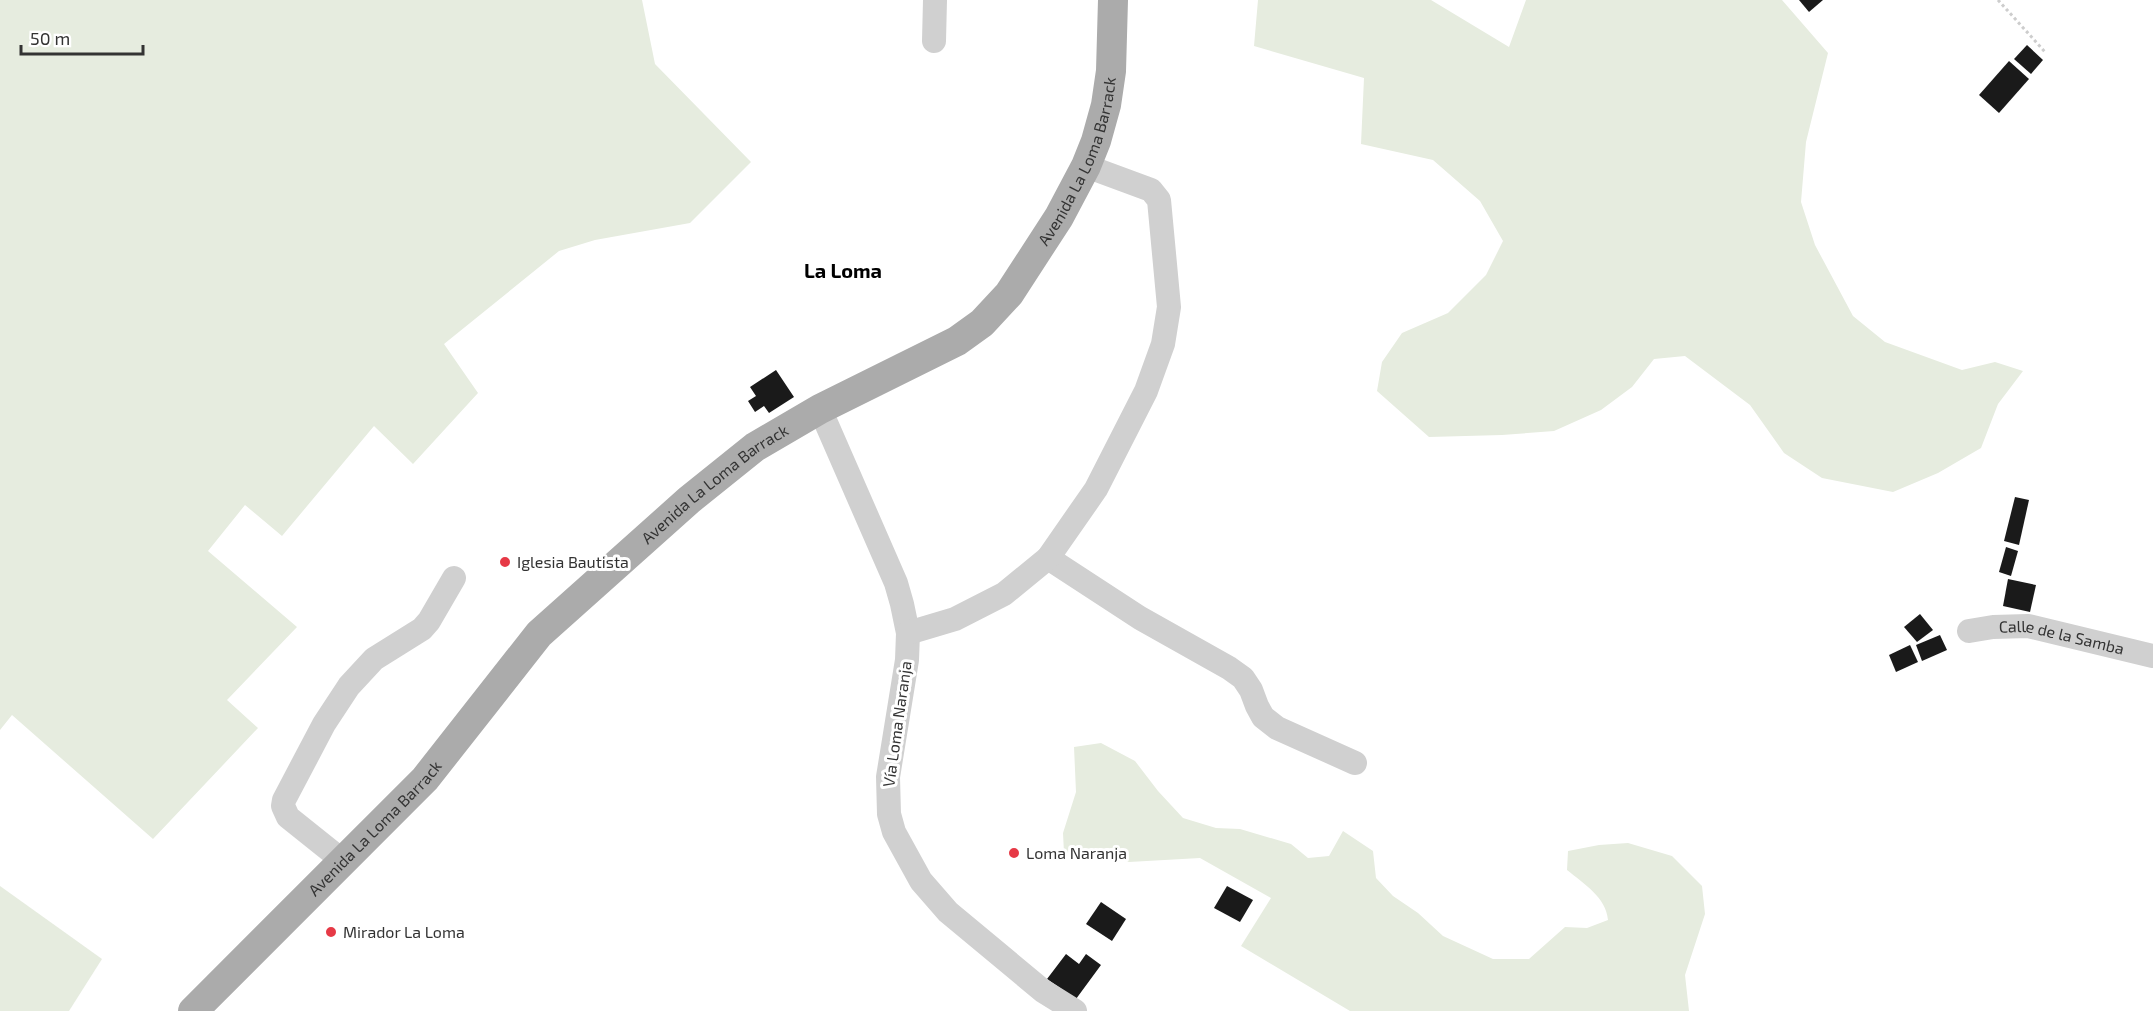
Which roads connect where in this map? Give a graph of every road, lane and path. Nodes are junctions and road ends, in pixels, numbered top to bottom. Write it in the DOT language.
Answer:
graph roads {
  1 [pos="935,0"];
  2 [pos="1113,0"];
  3 [pos="1998,0"];
  4 [pos="934,41"];
  5 [pos="2046,53"];
  6 [pos="1086,165"];
  7 [pos="820,409"];
  8 [pos="1048,558"];
  9 [pos="454,578"];
  10 [pos="1969,631"];
  11 [pos="908,633"];
  12 [pos="2153,656"];
  13 [pos="1355,763"];
  14 [pos="343,861"];
  15 [pos="193,1011"];
  16 [pos="1075,1011"];
  1 -- 4 [label="street"];
  2 -- 6 [label="main road, Avenida La Loma Barrack"];
  3 -- 5 [label="path"];
  6 -- 7 [label="main road, Avenida La Loma Barrack"];
  6 -- 8 [label="street"];
  7 -- 11 [label="street, Vía Loma Naranja"];
  7 -- 14 [label="main road, Avenida La Loma Barrack"];
  8 -- 11 [label="street"];
  8 -- 13 [label="street"];
  9 -- 14 [label="street"];
  10 -- 12 [label="street, Calle de la Samba"];
  11 -- 16 [label="street, Vía Loma Naranja"];
  14 -- 15 [label="main road, Avenida La Loma Barrack"];
}
